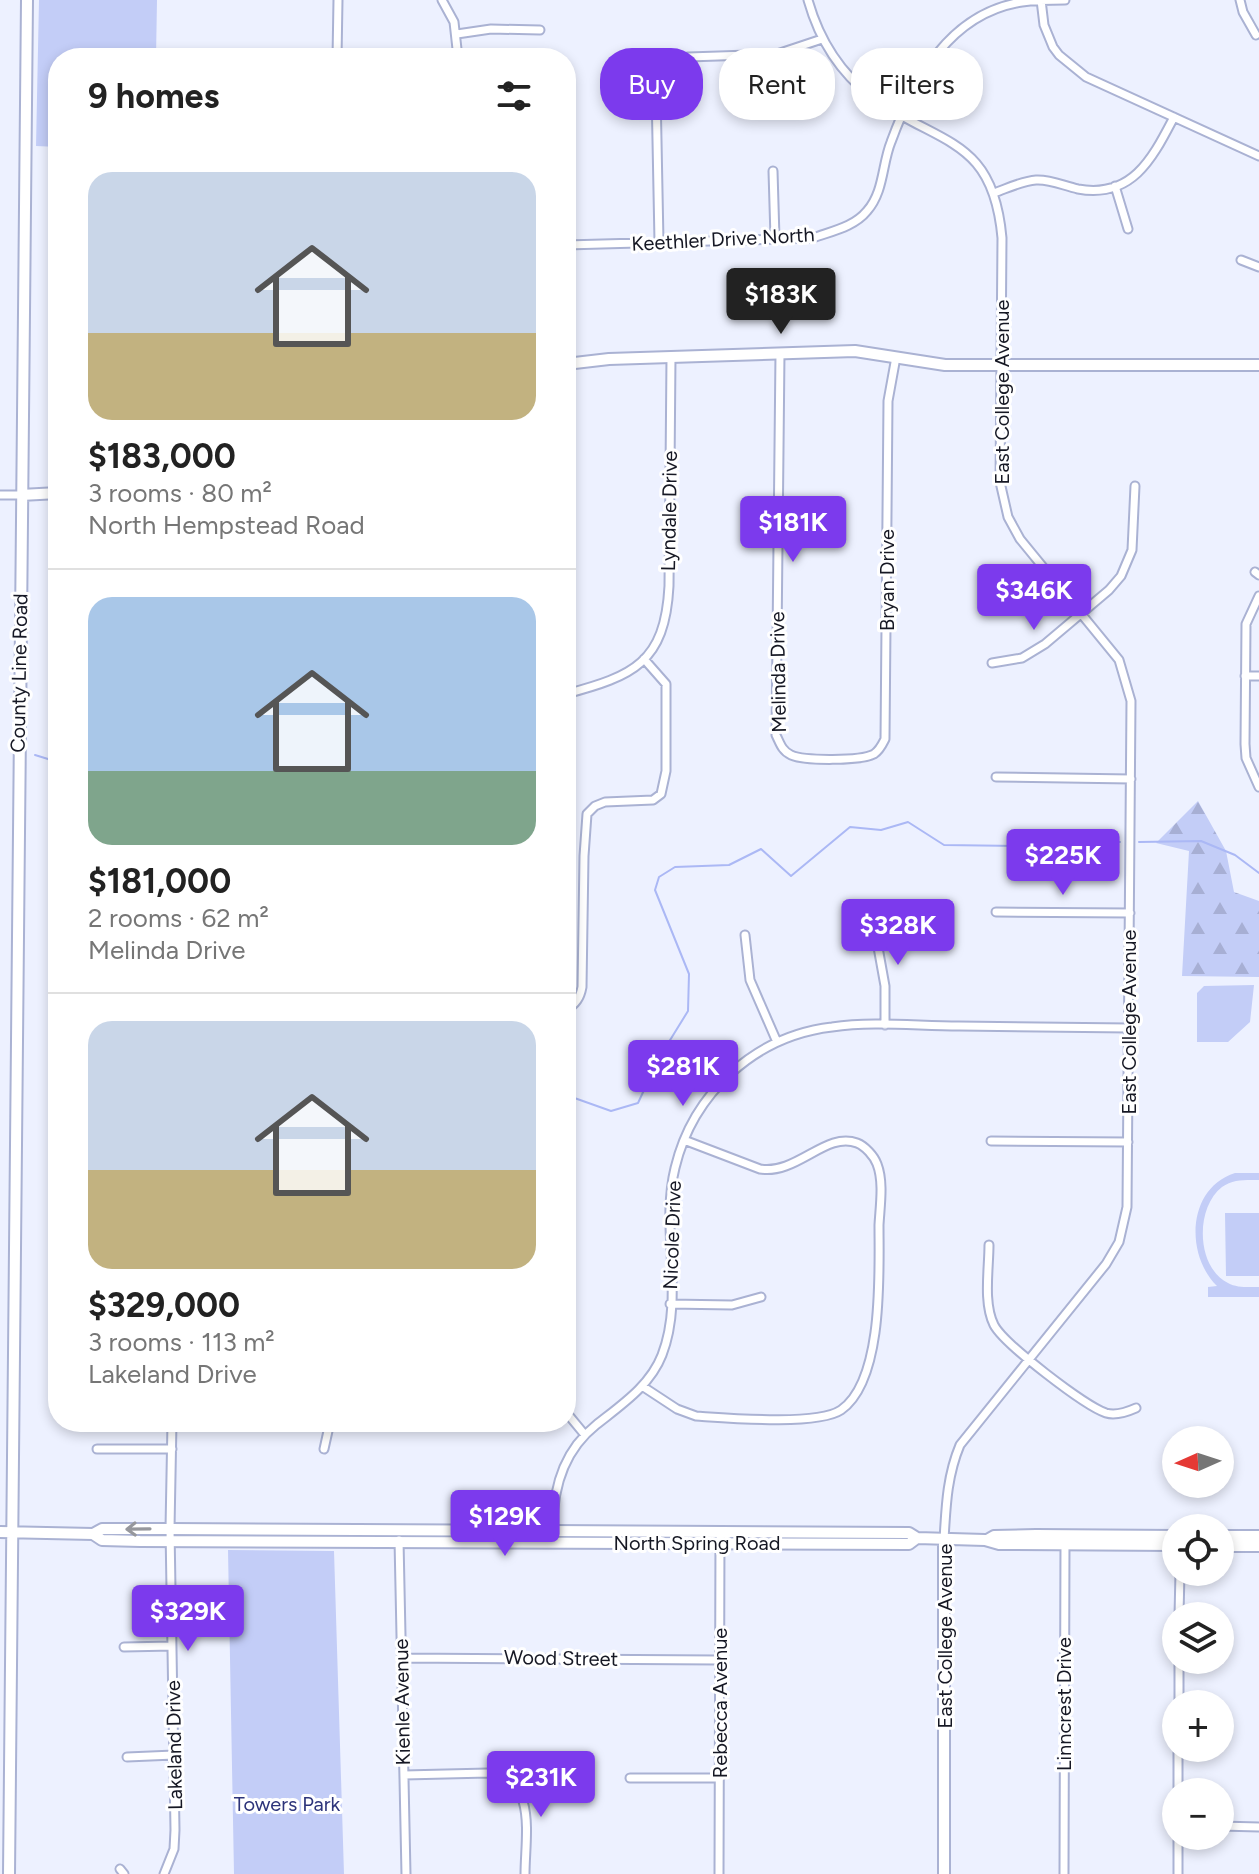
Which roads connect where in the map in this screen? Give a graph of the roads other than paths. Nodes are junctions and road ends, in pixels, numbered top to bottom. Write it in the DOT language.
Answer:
graph roads {
  1 [pos="27,0"];
  2 [pos="338,0"];
  3 [pos="442,0"];
  4 [pos="808,0"];
  5 [pos="1041,0"];
  6 [pos="1065,0"];
  7 [pos="1240,0"];
  8 [pos="540,30"];
  9 [pos="457,34"];
  10 [pos="1256,35"];
  11 [pos="822,39"];
  12 [pos="337,48"];
  13 [pos="458,48"];
  14 [pos="942,48"];
  15 [pos="851,80"];
  16 [pos="1174,117"];
  17 [pos="901,120"];
  18 [pos="913,120"];
  19 [pos="1259,156"];
  20 [pos="773,171"];
  21 [pos="1115,186"];
  22 [pos="994,193"];
  23 [pos="1128,229"];
  24 [pos="775,238"];
  25 [pos="659,242"];
  26 [pos="576,245"];
  27 [pos="1241,260"];
  28 [pos="1259,267"];
  29 [pos="780,353"];
  30 [pos="671,357"];
  31 [pos="896,357"];
  32 [pos="576,363"];
  33 [pos="1001,364"];
  34 [pos="1259,365"];
  35 [pos="1135,486"];
  36 [pos="48,494"];
  37 [pos="0,495"];
  38 [pos="21,495"];
  39 [pos="1259,596"];
  40 [pos="1081,613"];
  41 [pos="644,659"];
  42 [pos="992,663"];
  43 [pos="1245,676"];
  44 [pos="1259,676"];
  45 [pos="576,691"];
  46 [pos="829,758"];
  47 [pos="996,777"];
  48 [pos="1131,779"];
  49 [pos="1259,787"];
  50 [pos="996,912"];
  51 [pos="1130,913"];
  52 [pos="872,914"];
  53 [pos="745,935"];
  54 [pos="576,1004"];
  55 [pos="885,1025"];
  56 [pos="1129,1028"];
  57 [pos="777,1042"];
  58 [pos="684,1140"];
  59 [pos="991,1141"];
  60 [pos="1128,1142"];
  61 [pos="989,1245"];
  62 [pos="761,1297"];
  63 [pos="670,1304"];
  64 [pos="1029,1358"];
  65 [pos="642,1386"];
  66 [pos="1136,1408"];
  67 [pos="576,1424"];
  68 [pos="172,1432"];
  69 [pos="328,1432"];
  70 [pos="585,1435"];
  71 [pos="97,1449"];
  72 [pos="172,1449"];
  73 [pos="324,1449"];
  74 [pos="6,1532"];
  75 [pos="170,1534"];
  76 [pos="398,1536"];
  77 [pos="553,1537"];
  78 [pos="1162,1537"];
  79 [pos="720,1538"];
  80 [pos="1234,1538"];
  81 [pos="944,1540"];
  82 [pos="1066,1540"];
  83 [pos="1254,1541"];
  84 [pos="1162,1544"];
  85 [pos="1234,1544"];
  86 [pos="172,1646"];
  87 [pos="124,1647"];
  88 [pos="402,1658"];
  89 [pos="719,1660"];
  90 [pos="174,1755"];
  91 [pos="127,1757"];
  92 [pos="404,1775"];
  93 [pos="630,1778"];
  94 [pos="720,1778"];
  95 [pos="1234,1826"];
  96 [pos="1259,1827"];
  97 [pos="1178,1850"];
  98 [pos="9,1874"];
  99 [pos="164,1874"];
  100 [pos="406,1874"];
  101 [pos="525,1874"];
  102 [pos="719,1874"];
  103 [pos="944,1874"];
  104 [pos="1064,1874"];
  105 [pos="1178,1874"];
  1 -- 38 [label="main road, County Line Road"];
  2 -- 12 [label="street"];
  3 -- 9 [label="street"];
  4 -- 11 [label="street, East College Avenue"];
  5 -- 6 [label="street, Keethler Drive North"];
  5 -- 14 [label="street, Keethler Drive North"];
  5 -- 16 [label="street"];
  7 -- 10 [label="street"];
  8 -- 9 [label="street"];
  9 -- 13 [label="street"];
  11 -- 15 [label="street, East College Avenue"];
  11 -- 25 [label="street"];
  16 -- 19 [label="street"];
  16 -- 21 [label="street"];
  17 -- 24 [label="street, Keethler Drive North"];
  18 -- 22 [label="street, East College Avenue"];
  20 -- 24 [label="street"];
  21 -- 22 [label="street"];
  21 -- 23 [label="street"];
  22 -- 33 [label="street, East College Avenue"];
  24 -- 25 [label="street, Keethler Drive North"];
  25 -- 26 [label="street, Keethler Drive North"];
  27 -- 28 [label="street"];
  29 -- 30 [label="main road"];
  29 -- 31 [label="main road"];
  29 -- 46 [label="street, Melinda Drive"];
  30 -- 32 [label="main road"];
  30 -- 41 [label="street, Lyndale Drive"];
  31 -- 33 [label="main road"];
  31 -- 46 [label="street, Bryan Drive"];
  33 -- 34 [label="main road"];
  33 -- 40 [label="street, East College Avenue"];
  35 -- 40 [label="street"];
  36 -- 38 [label="main road"];
  37 -- 38 [label="street"];
  38 -- 74 [label="main road, County Line Road"];
  39 -- 43 [label="street"];
  40 -- 42 [label="street"];
  40 -- 48 [label="street, East College Avenue"];
  41 -- 45 [label="street"];
  41 -- 54 [label="street"];
  43 -- 44 [label="street"];
  43 -- 49 [label="street"];
  47 -- 48 [label="street"];
  48 -- 51 [label="street, East College Avenue"];
  50 -- 51 [label="street"];
  51 -- 56 [label="street, East College Avenue"];
  52 -- 55 [label="street"];
  53 -- 57 [label="street"];
  55 -- 56 [label="street, Nicole Drive"];
  55 -- 57 [label="street, Nicole Drive"];
  56 -- 60 [label="street, East College Avenue"];
  57 -- 58 [label="street, Nicole Drive"];
  58 -- 63 [label="street, Nicole Drive"];
  58 -- 65 [label="street"];
  59 -- 60 [label="street"];
  60 -- 64 [label="street, East College Avenue"];
  61 -- 64 [label="street"];
  62 -- 63 [label="street"];
  63 -- 65 [label="street, Nicole Drive"];
  64 -- 66 [label="street"];
  64 -- 81 [label="street, East College Avenue"];
  65 -- 70 [label="street, Nicole Drive"];
  67 -- 70 [label="street"];
  68 -- 72 [label="street, Lakeland Drive"];
  69 -- 73 [label="street"];
  70 -- 77 [label="street, Nicole Drive"];
  71 -- 72 [label="street"];
  72 -- 75 [label="street, Lakeland Drive"];
  74 -- 75 [label="main road, North Spring Road"];
  74 -- 98 [label="main road, County Line Road"];
  75 -- 76 [label="main road, North Spring Road"];
  75 -- 86 [label="street, Lakeland Drive"];
  76 -- 77 [label="main road, North Spring Road"];
  76 -- 88 [label="street, Kienle Avenue"];
  77 -- 79 [label="main road, North Spring Road"];
  78 -- 82 [label="main road"];
  79 -- 81 [label="main road, North Spring Road"];
  79 -- 89 [label="street, Rebecca Avenue"];
  80 -- 83 [label="main road"];
  81 -- 82 [label="main road, North Spring Road"];
  81 -- 103 [label="main road, East College Avenue"];
  82 -- 84 [label="main road"];
  82 -- 104 [label="street, Linncrest Drive"];
  83 -- 85 [label="main road"];
  86 -- 87 [label="street"];
  86 -- 90 [label="street, Lakeland Drive"];
  88 -- 89 [label="street, Wood Street"];
  88 -- 92 [label="street, Kienle Avenue"];
  89 -- 94 [label="street, Rebecca Avenue"];
  90 -- 91 [label="street"];
  90 -- 99 [label="street, Lakeland Drive"];
  92 -- 100 [label="street, Kienle Avenue"];
  92 -- 101 [label="street"];
  93 -- 94 [label="street"];
  94 -- 102 [label="street, Rebecca Avenue"];
  95 -- 96 [label="street"];
  97 -- 105 [label="street"];
}
